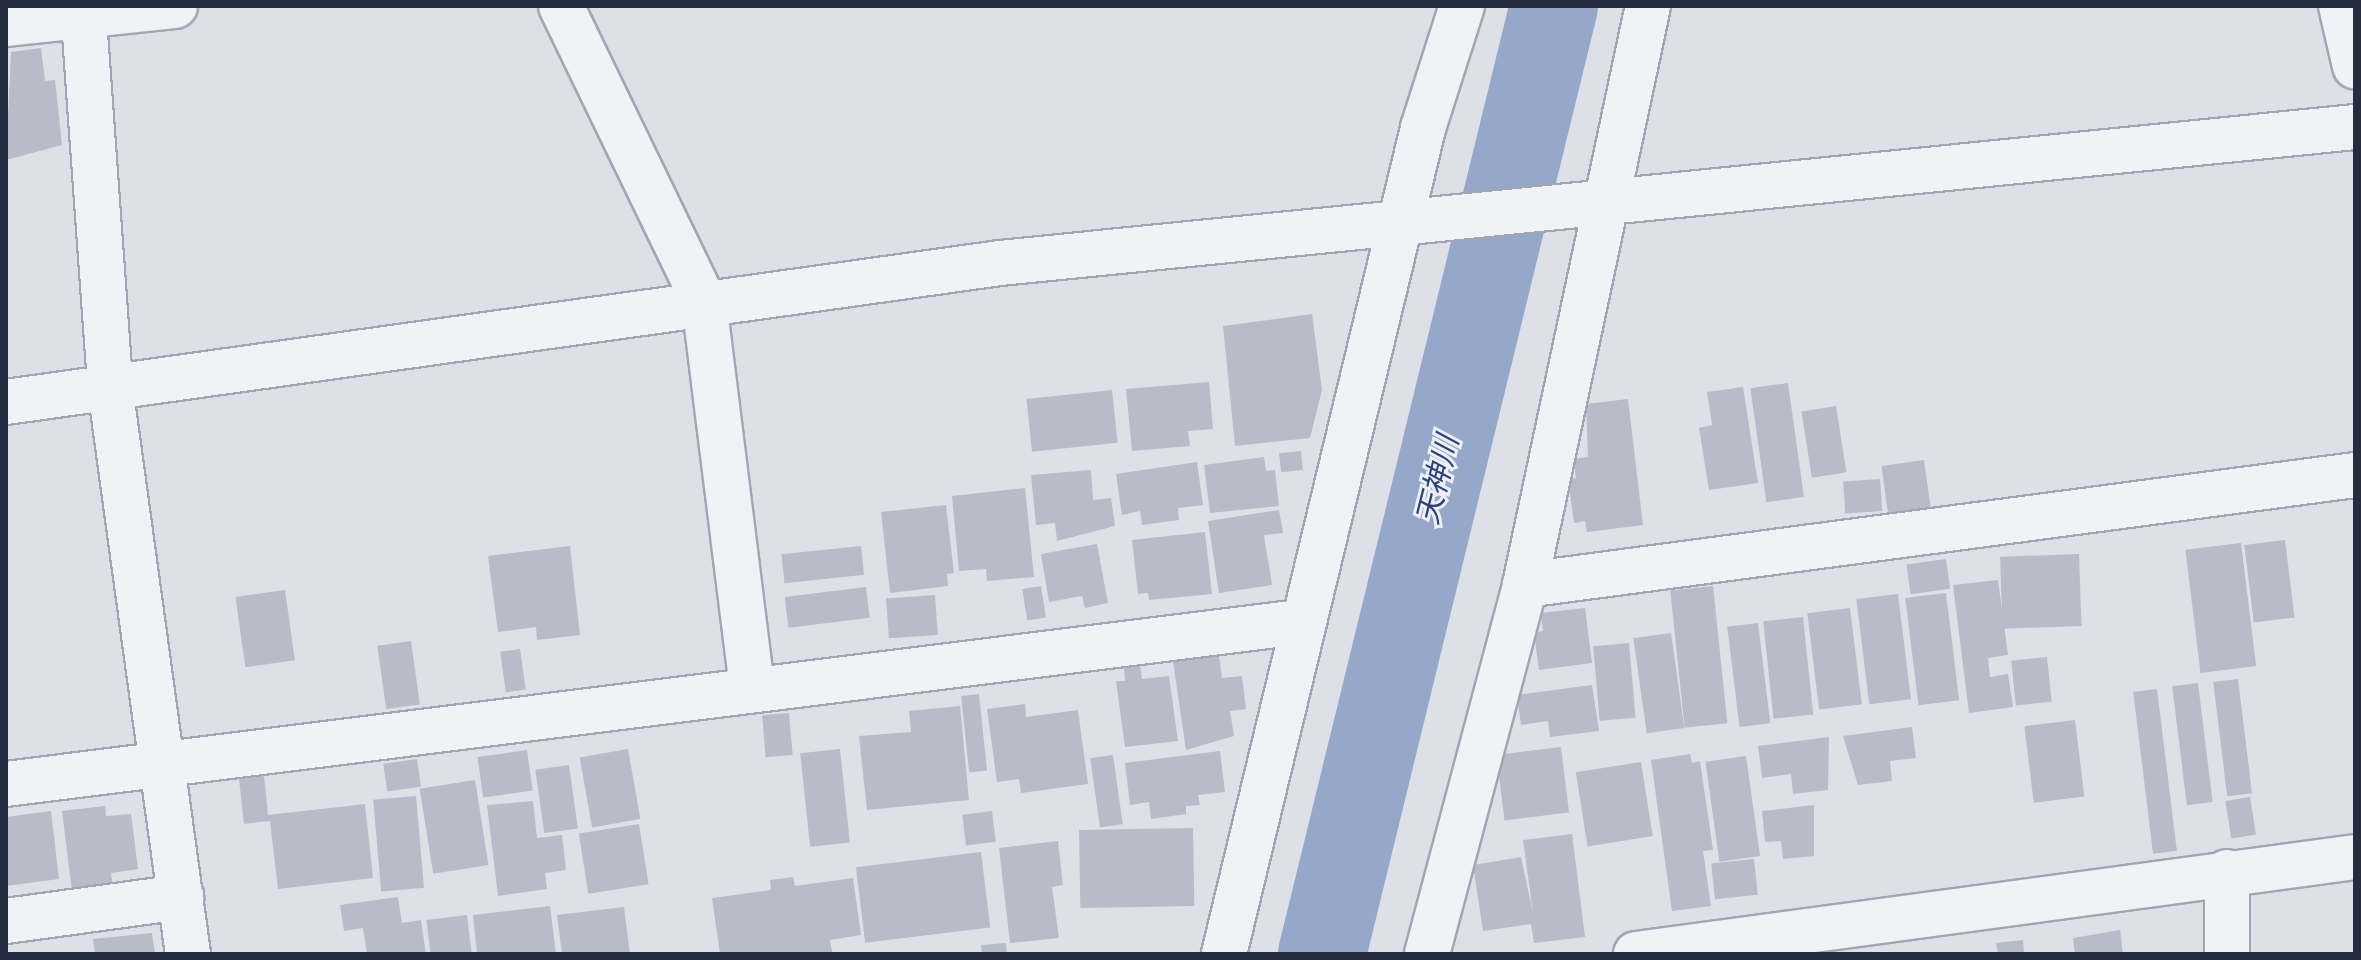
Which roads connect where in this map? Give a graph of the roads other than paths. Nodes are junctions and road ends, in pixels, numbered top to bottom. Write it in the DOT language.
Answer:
graph roads {
  1 [pos="175,6"];
  2 [pos="561,6"];
  3 [pos="1462,6"];
  4 [pos="1648,6"];
  5 [pos="2341,6"];
  6 [pos="83,9"];
  7 [pos="6,24"];
  8 [pos="2355,66"];
  9 [pos="2355,127"];
  10 [pos="1609,203"];
  11 [pos="1415,225"];
  12 [pos="704,302"];
  13 [pos="110,387"];
  14 [pos="6,402"];
  15 [pos="2355,475"];
  16 [pos="1525,585"];
  17 [pos="1299,622"];
  18 [pos="752,687"];
  19 [pos="167,764"];
  20 [pos="6,784"];
  21 [pos="2355,857"];
  22 [pos="2227,872"];
  23 [pos="181,897"];
  24 [pos="6,921"];
  25 [pos="188,954"];
  26 [pos="1224,954"];
  27 [pos="1427,954"];
  28 [pos="1636,954"];
  29 [pos="2227,954"];
  1 -- 6 [label="street"];
  2 -- 12 [label="street"];
  3 -- 11 [label="street"];
  4 -- 10 [label="street"];
  5 -- 8 [label="street"];
  6 -- 7 [label="street"];
  6 -- 13 [label="street"];
  9 -- 10 [label="street"];
  10 -- 11 [label="street"];
  10 -- 16 [label="street"];
  11 -- 12 [label="street"];
  11 -- 17 [label="street"];
  12 -- 13 [label="street"];
  12 -- 18 [label="street"];
  13 -- 14 [label="street"];
  13 -- 19 [label="street"];
  15 -- 16 [label="street"];
  16 -- 27 [label="street"];
  17 -- 18 [label="street"];
  17 -- 26 [label="street"];
  18 -- 19 [label="street"];
  19 -- 20 [label="street"];
  19 -- 23 [label="street"];
  21 -- 22 [label="street"];
  22 -- 28 [label="street"];
  22 -- 29 [label="street"];
  23 -- 24 [label="street"];
  23 -- 25 [label="street"];
}
